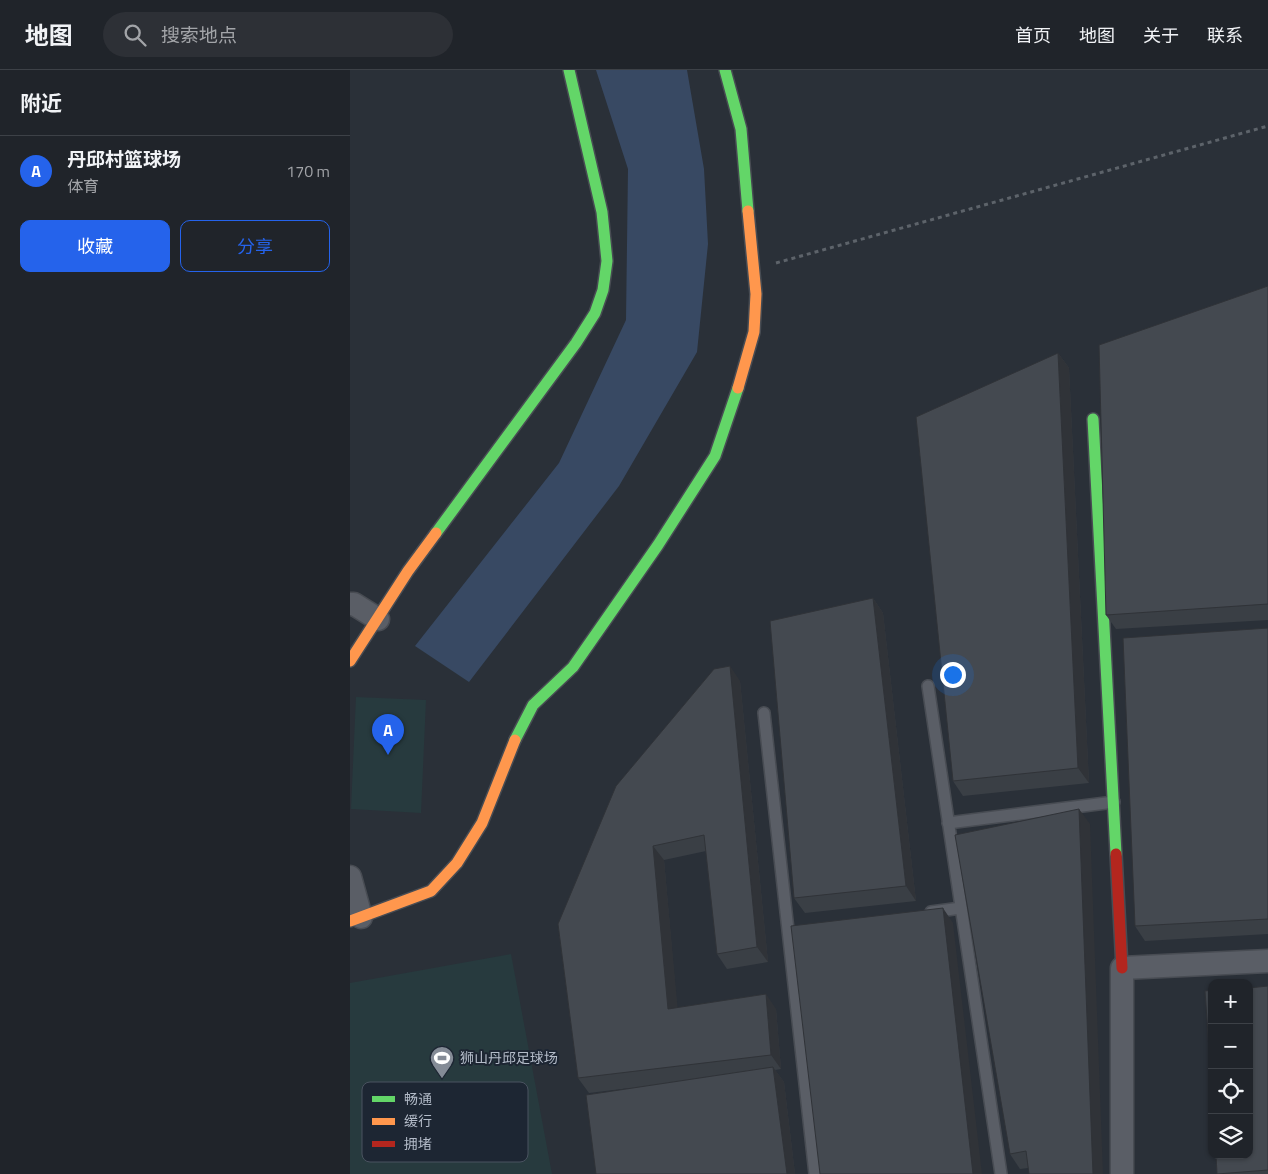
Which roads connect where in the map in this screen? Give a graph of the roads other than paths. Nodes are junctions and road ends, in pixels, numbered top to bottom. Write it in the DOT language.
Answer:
graph roads {
  1 [pos="569,70"];
  2 [pos="725,70"];
  3 [pos="1094,419"];
  4 [pos="350,604"];
  5 [pos="378,619"];
  6 [pos="350,661"];
  7 [pos="928,686"];
  8 [pos="764,713"];
  9 [pos="1114,802"];
  10 [pos="948,823"];
  11 [pos="350,877"];
  12 [pos="961,908"];
  13 [pos="923,914"];
  14 [pos="355,919"];
  15 [pos="1268,961"];
  16 [pos="1122,968"];
  17 [pos="815,1174"];
  18 [pos="1001,1174"];
  19 [pos="1122,1174"];
  1 -- 5 [label="street"];
  2 -- 14 [label="street"];
  3 -- 9 [label="street"];
  4 -- 5 [label="street"];
  5 -- 6 [label="street"];
  7 -- 10 [label="lane"];
  8 -- 17 [label="lane"];
  9 -- 10 [label="lane"];
  9 -- 16 [label="street"];
  10 -- 12 [label="lane"];
  11 -- 14 [label="street"];
  12 -- 13 [label="lane"];
  12 -- 18 [label="lane"];
  15 -- 16 [label="street"];
  16 -- 19 [label="street"];
}
